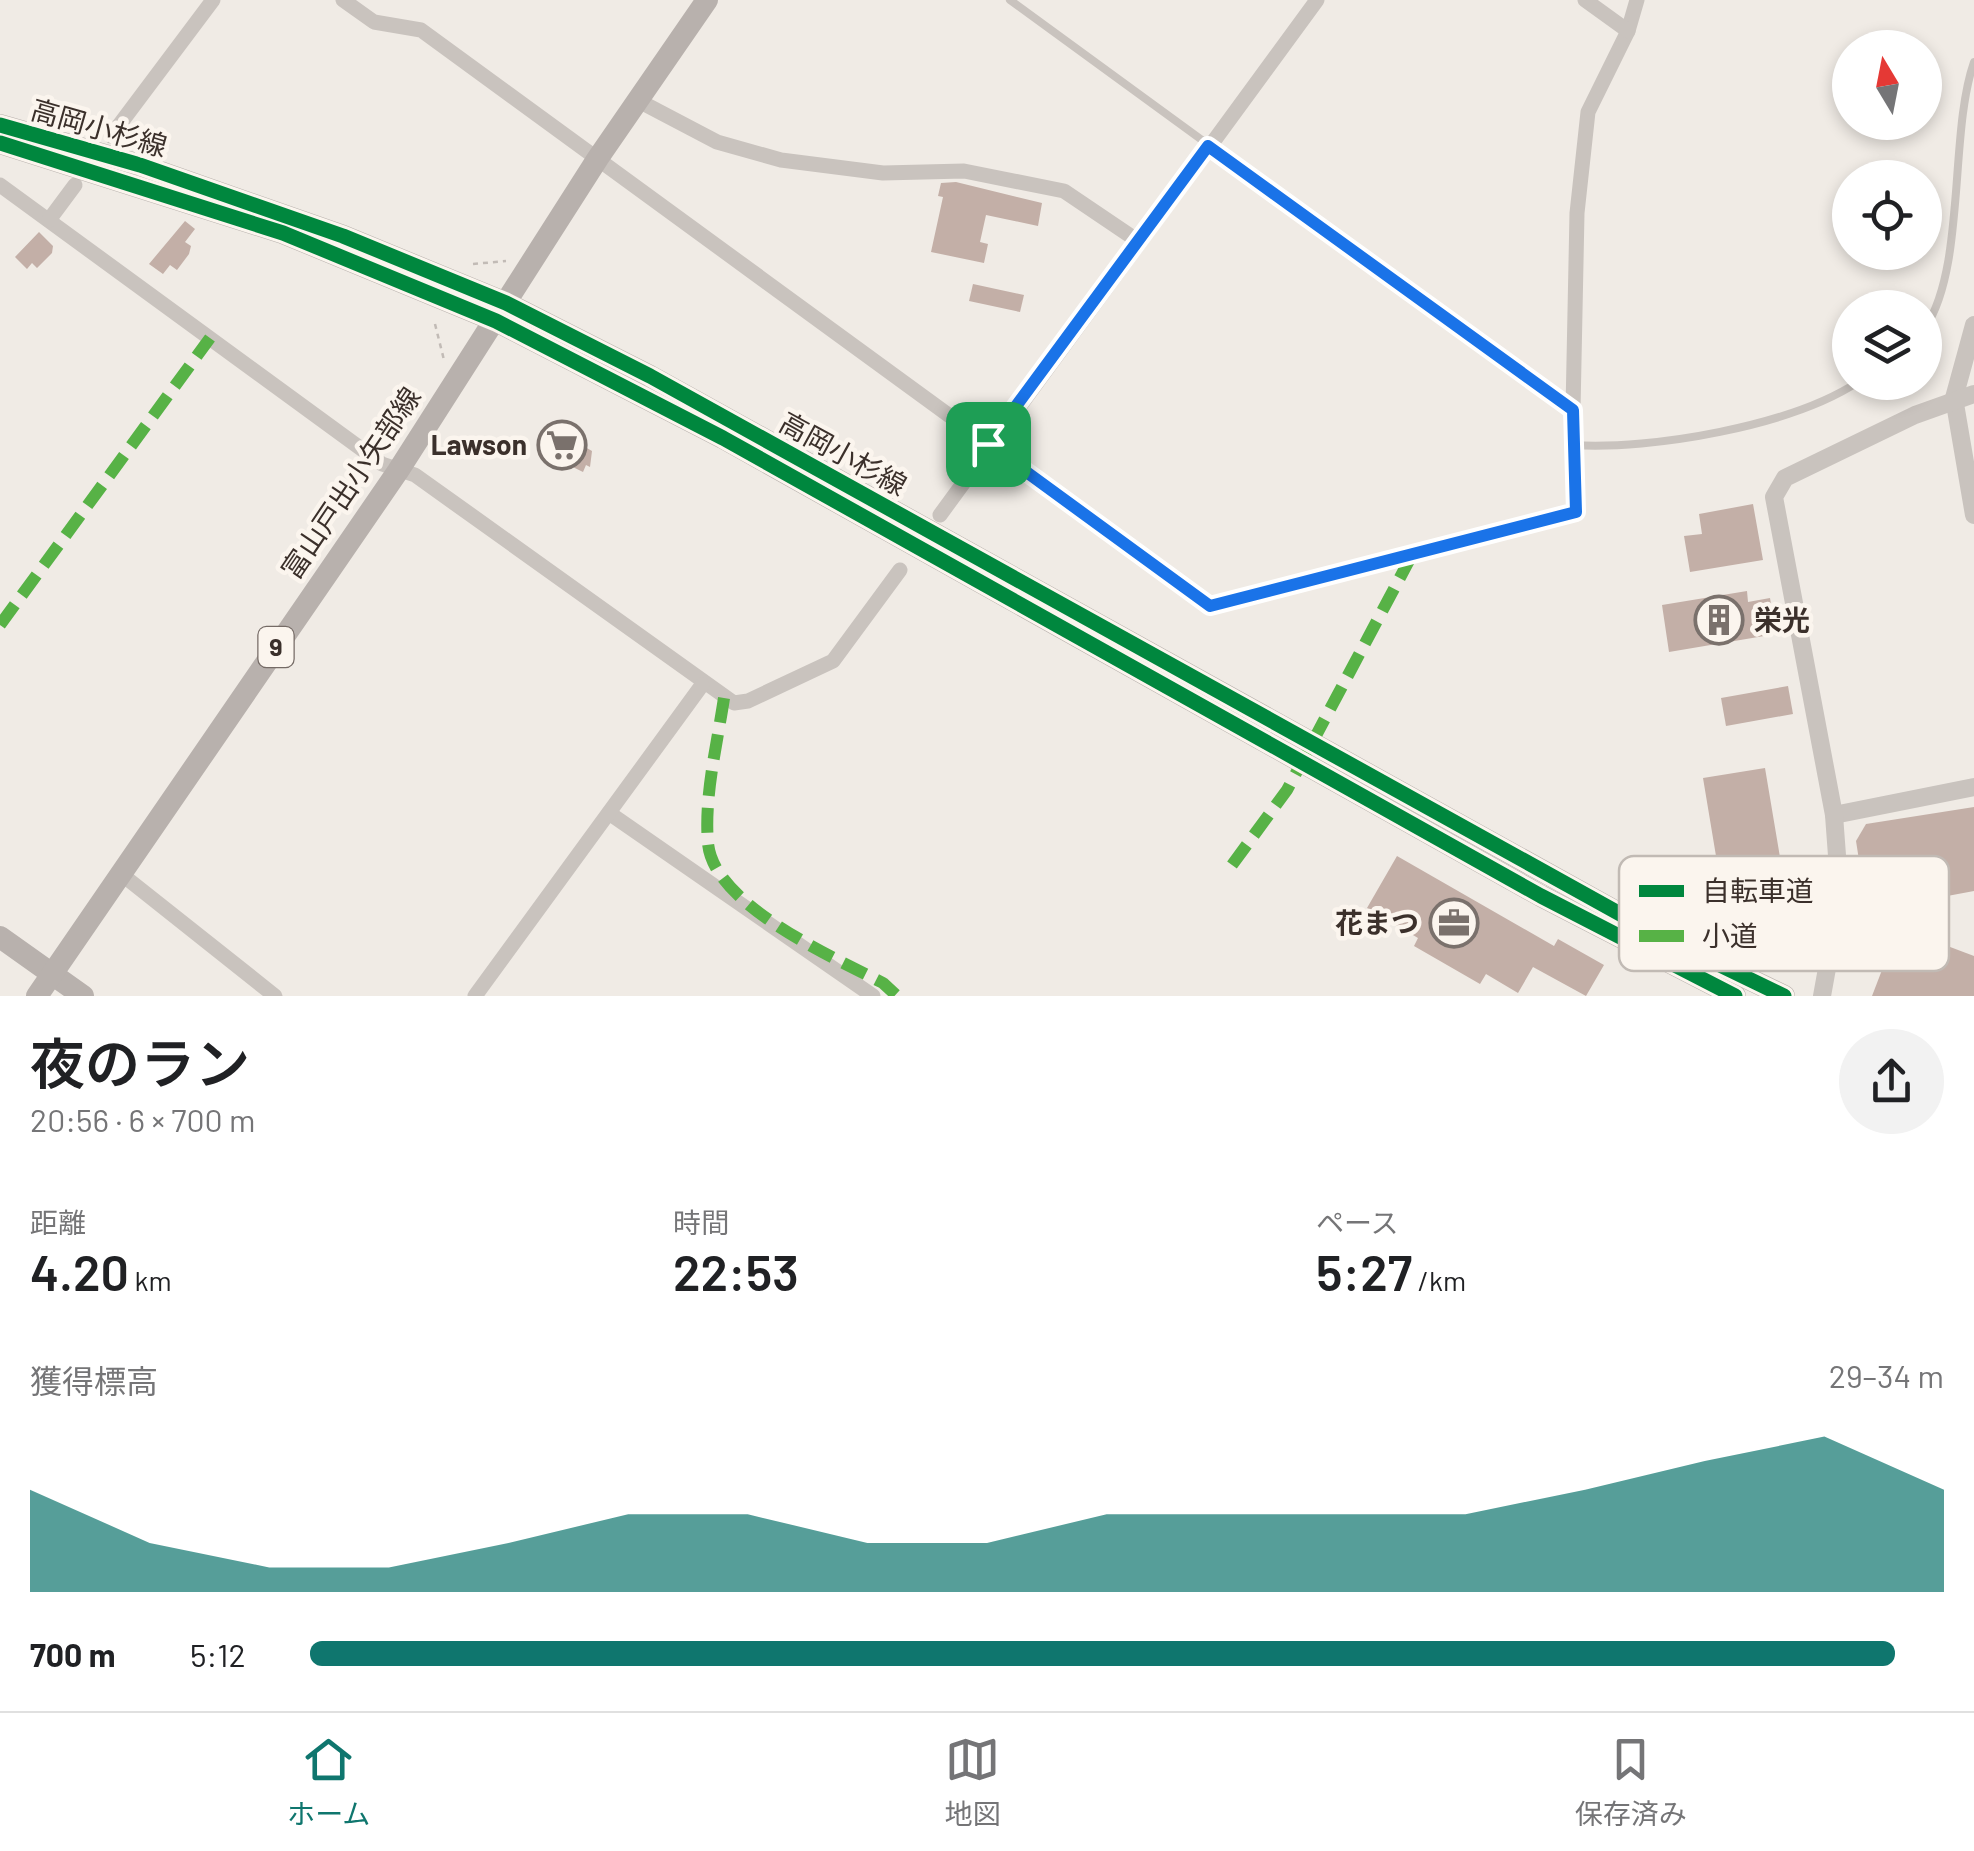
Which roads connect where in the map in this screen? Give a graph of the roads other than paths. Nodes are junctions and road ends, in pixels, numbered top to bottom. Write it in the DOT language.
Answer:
graph roads {
  1 [pos="213,0"];
  2 [pos="343,0"];
  3 [pos="707,0"];
  4 [pos="1010,0"];
  5 [pos="1317,0"];
  6 [pos="1585,0"];
  7 [pos="1638,0"];
  8 [pos="1628,32"];
  9 [pos="1974,62"];
  10 [pos="636,100"];
  11 [pos="0,126"];
  12 [pos="111,136"];
  13 [pos="0,144"];
  14 [pos="1208,146"];
  15 [pos="598,158"];
  16 [pos="0,185"];
  17 [pos="75,185"];
  18 [pos="48,220"];
  19 [pos="1138,240"];
  20 [pos="1940,290"];
  21 [pos="501,312"];
  22 [pos="1974,325"];
  23 [pos="1832,393"];
  24 [pos="1974,394"];
  25 [pos="1954,398"];
  26 [pos="1573,410"];
  27 [pos="988,444"];
  28 [pos="1573,444"];
  29 [pos="398,470"];
  30 [pos="940,515"];
  31 [pos="1974,515"];
  32 [pos="900,570"];
  33 [pos="702,685"];
  34 [pos="1974,787"];
  35 [pos="609,813"];
  36 [pos="1834,815"];
  37 [pos="1837,856"];
  38 [pos="120,873"];
  39 [pos="1619,914"];
  40 [pos="1619,936"];
  41 [pos="0,938"];
  42 [pos="1686,971"];
  43 [pos="1732,971"];
  44 [pos="1826,971"];
  45 [pos="54,972"];
  46 [pos="37,996"];
  47 [pos="83,996"];
  48 [pos="275,996"];
  49 [pos="476,996"];
  50 [pos="873,996"];
  51 [pos="1735,996"];
  52 [pos="1784,996"];
  53 [pos="1822,996"];
  1 -- 12 [label="street"];
  2 -- 15 [label="street"];
  3 -- 10 [label="main road, 富山戸出小矢部線 / 9"];
  4 -- 14 [label="lane"];
  5 -- 14 [label="street"];
  6 -- 8 [label="street"];
  7 -- 8 [label="street"];
  8 -- 26 [label="street"];
  9 -- 20 [label="lane"];
  10 -- 15 [label="main road, 富山戸出小矢部線 / 9"];
  10 -- 19 [label="street"];
  11 -- 21 [label="main road, 高岡小杉線"];
  13 -- 21 [label="main road, 高岡小杉線"];
  14 -- 19 [label="street"];
  14 -- 26 [label="lane"];
  15 -- 21 [label="main road, 富山戸出小矢部線 / 9"];
  15 -- 27 [label="street"];
  16 -- 18 [label="street"];
  17 -- 18 [label="street"];
  18 -- 29 [label="street"];
  19 -- 27 [label="street"];
  21 -- 29 [label="main road, 富山戸出小矢部線 / 9"];
  21 -- 39 [label="main road, 高岡小杉線"];
  21 -- 40 [label="main road, 高岡小杉線"];
  22 -- 25 [label="street"];
  23 -- 28 [label="lane"];
  24 -- 25 [label="street"];
  25 -- 31 [label="street"];
  25 -- 36 [label="street"];
  26 -- 28 [label="street"];
  27 -- 28 [label="street"];
  27 -- 30 [label="street"];
  29 -- 33 [label="street"];
  29 -- 38 [label="main road, 富山戸出小矢部線 / 9"];
  32 -- 33 [label="street"];
  33 -- 35 [label="street"];
  34 -- 36 [label="street"];
  35 -- 49 [label="street"];
  35 -- 50 [label="street"];
  36 -- 37 [label="street"];
  38 -- 45 [label="main road, 富山戸出小矢部線 / 9"];
  38 -- 48 [label="street"];
  41 -- 45 [label="main road"];
  42 -- 51 [label="main road, 高岡小杉線"];
  43 -- 52 [label="main road, 高岡小杉線"];
  44 -- 53 [label="street"];
  45 -- 46 [label="main road, 富山戸出小矢部線 / 9"];
  45 -- 47 [label="main road"];
}
